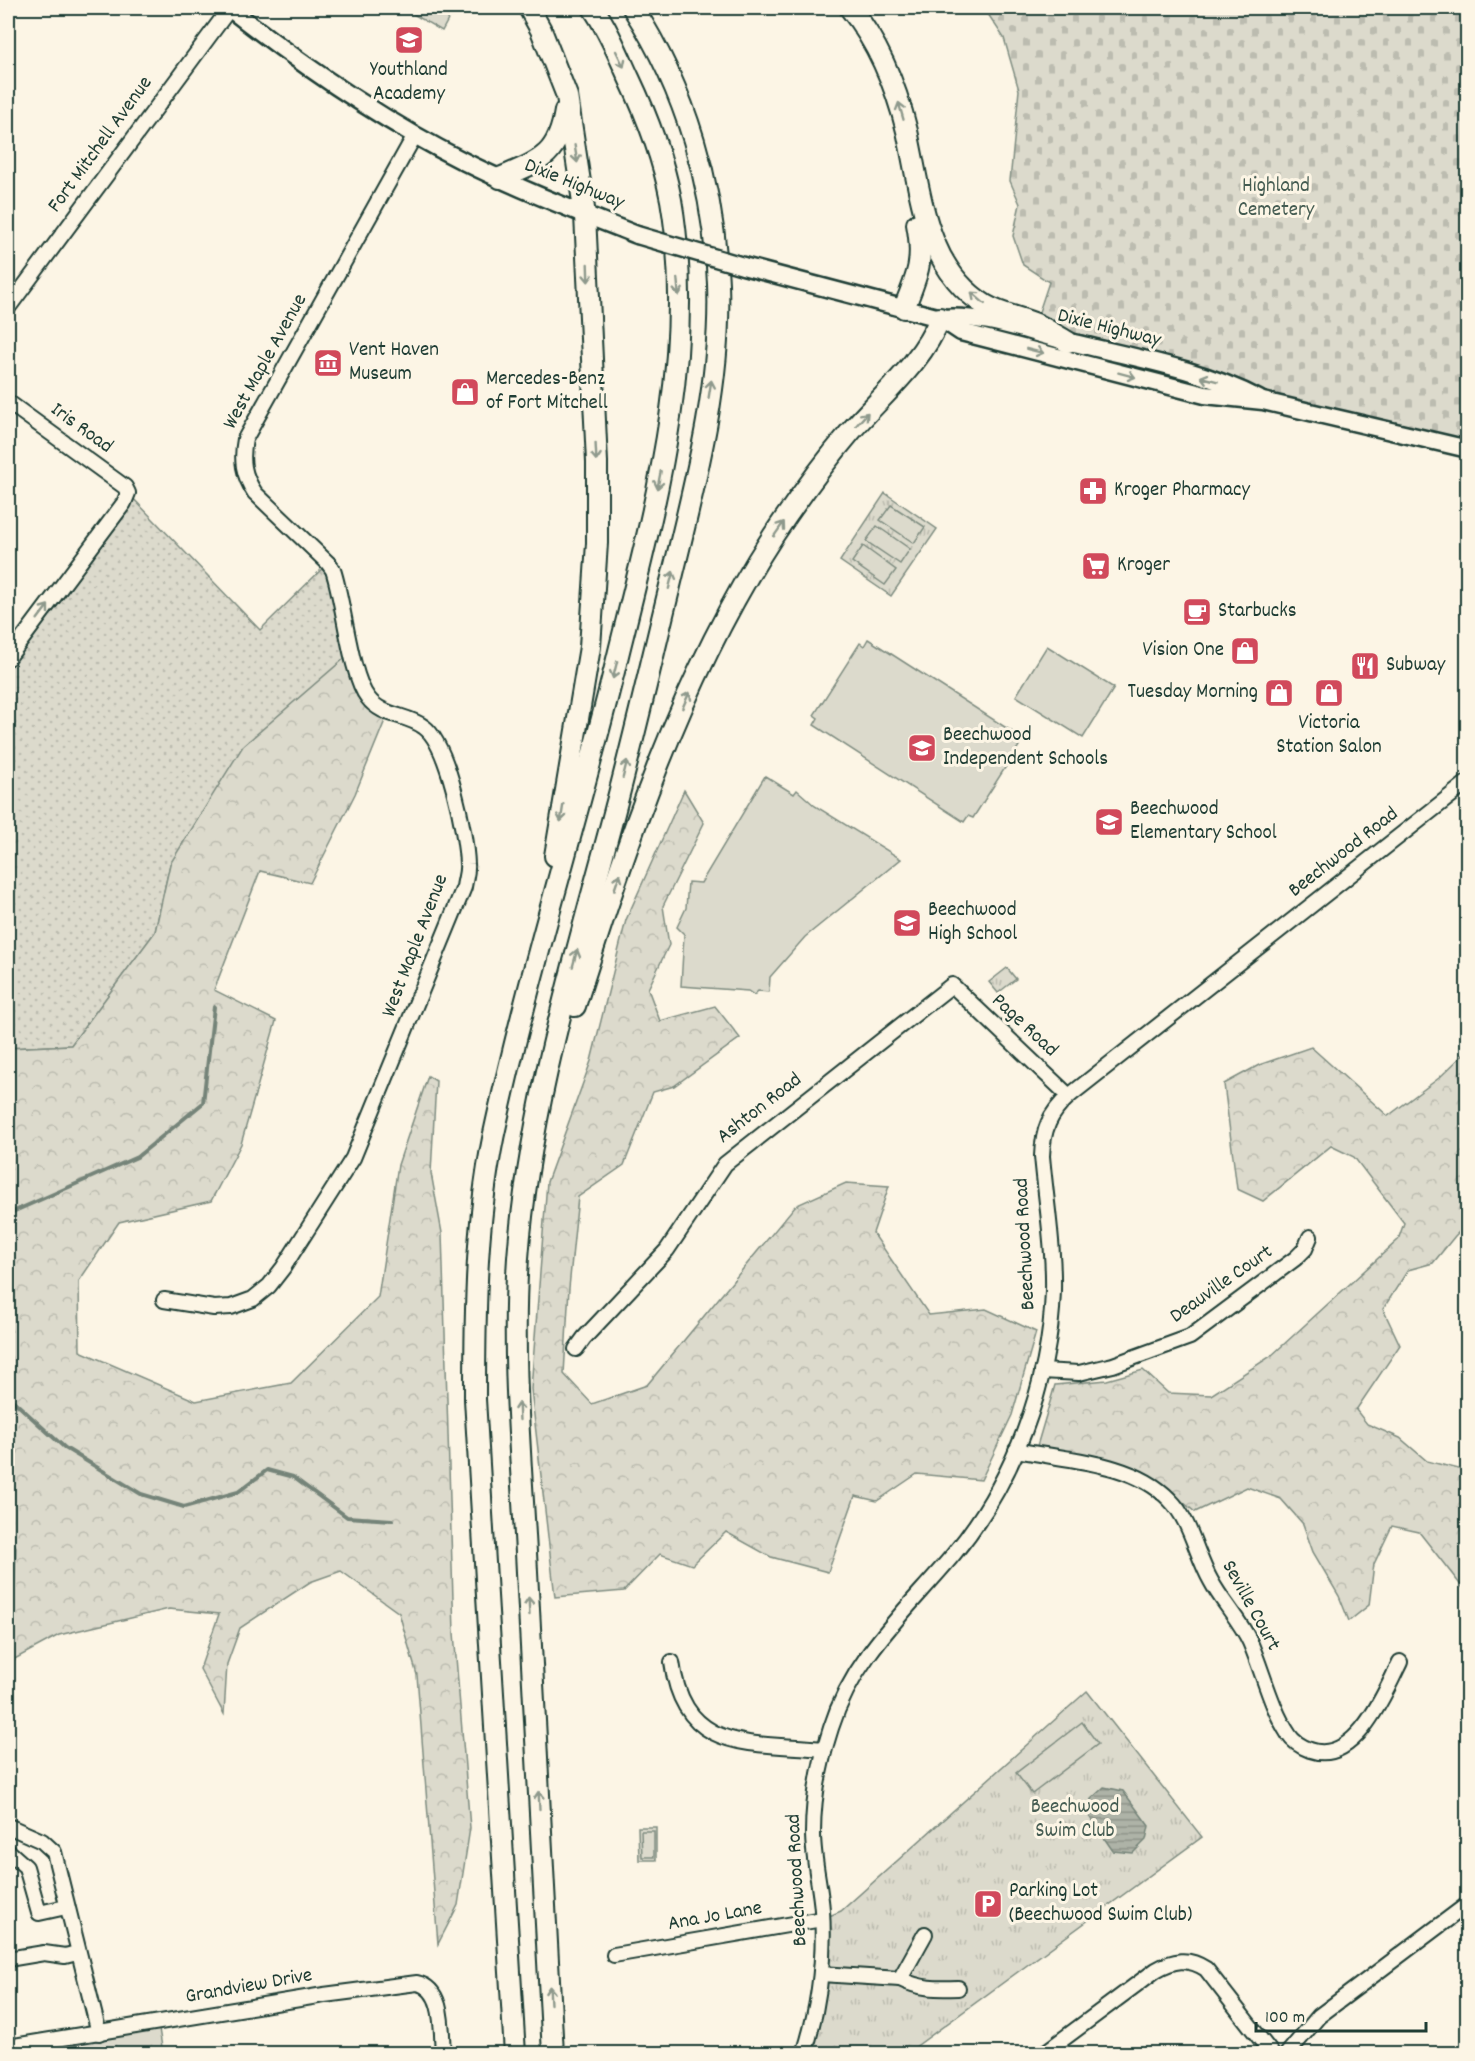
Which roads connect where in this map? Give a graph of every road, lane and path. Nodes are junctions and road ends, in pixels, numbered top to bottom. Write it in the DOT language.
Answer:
graph roads {
  1 [pos="230,8"];
  2 [pos="529,8"];
  3 [pos="593,8"];
  4 [pos="633,8"];
  5 [pos="850,8"];
  6 [pos="567,96"];
  7 [pos="416,135"];
  8 [pos="913,168"];
  9 [pos="500,178"];
  10 [pos="585,215"];
  11 [pos="8,308"];
  12 [pos="904,308"];
  13 [pos="940,318"];
  14 [pos="1068,342"];
  15 [pos="1263,400"];
  16 [pos="8,402"];
  17 [pos="1467,448"];
  18 [pos="8,658"];
  19 [pos="1467,782"];
  20 [pos="542,939"];
  21 [pos="952,985"];
  22 [pos="1069,1096"];
  23 [pos="529,1158"];
  24 [pos="1310,1237"];
  25 [pos="164,1299"];
  26 [pos="576,1349"];
  27 [pos="1042,1371"];
  28 [pos="1016,1450"];
  29 [pos="672,1662"];
  30 [pos="1400,1662"];
  31 [pos="824,1749"];
  32 [pos="8,1826"];
  33 [pos="8,1851"];
  34 [pos="1467,1904"];
  35 [pos="66,1907"];
  36 [pos="822,1919"];
  37 [pos="925,1934"];
  38 [pos="77,1953"];
  39 [pos="614,1955"];
  40 [pos="8,1959"];
  41 [pos="821,1974"];
  42 [pos="900,1979"];
  43 [pos="958,1988"];
  44 [pos="99,2032"];
  45 [pos="8,2047"];
  46 [pos="443,2054"];
  47 [pos="515,2054"];
  48 [pos="553,2054"];
  49 [pos="804,2054"];
  50 [pos="1043,2054"];
  51 [pos="1272,2054"];
  52 [pos="1287,2054"];
  1 -- 7 [label="main road, Dixie Highway"];
  1 -- 11 [label="street, Fort Mitchell Avenue"];
  2 -- 6 [label="highway"];
  3 -- 20 [label="highway, one-way"];
  23 -- 4 [label="highway, one-way"];
  8 -- 5 [label="highway, one-way"];
  6 -- 9 [label="highway"];
  6 -- 10 [label="highway, one-way"];
  7 -- 9 [label="main road, Dixie Highway"];
  7 -- 25 [label="street, West Maple Avenue"];
  8 -- 12 [label="highway"];
  14 -- 8 [label="highway, one-way"];
  9 -- 10 [label="main road, Dixie Highway"];
  10 -- 12 [label="main road, Dixie Highway, bridge"];
  10 -- 20 [label="highway, one-way"];
  12 -- 13 [label="main road, Dixie Highway"];
  13 -- 14 [label="main road, Dixie Highway"];
  13 -- 15 [label="main road, Dixie Highway, one-way"];
  23 -- 13 [label="highway, one-way"];
  15 -- 14 [label="main road, Dixie Highway, one-way"];
  15 -- 17 [label="main road, Dixie Highway"];
  18 -- 16 [label="street, Iris Road, one-way"];
  19 -- 22 [label="street, Beechwood Road"];
  20 -- 47 [label="highway"];
  21 -- 22 [label="street, Page Road"];
  21 -- 26 [label="street, Ashton Road"];
  22 -- 27 [label="street, Beechwood Road"];
  48 -- 23 [label="highway, one-way"];
  24 -- 27 [label="street, Deauville Court"];
  27 -- 28 [label="street, Beechwood Road"];
  28 -- 30 [label="street, Seville Court"];
  28 -- 31 [label="street, Beechwood Road"];
  29 -- 31 [label="street"];
  31 -- 36 [label="street, Beechwood Road"];
  32 -- 35 [label="street"];
  33 -- 35 [label="street"];
  34 -- 52 [label="street"];
  35 -- 38 [label="street"];
  36 -- 39 [label="street, Ana Jo Lane"];
  36 -- 41 [label="street, Beechwood Road"];
  37 -- 42 [label="street"];
  38 -- 40 [label="street"];
  38 -- 44 [label="street"];
  41 -- 42 [label="street"];
  41 -- 49 [label="street, Beechwood Road"];
  42 -- 43 [label="street"];
  44 -- 45 [label="street, Grandview Drive"];
  44 -- 46 [label="street, Grandview Drive"];
  50 -- 51 [label="street"];
}
